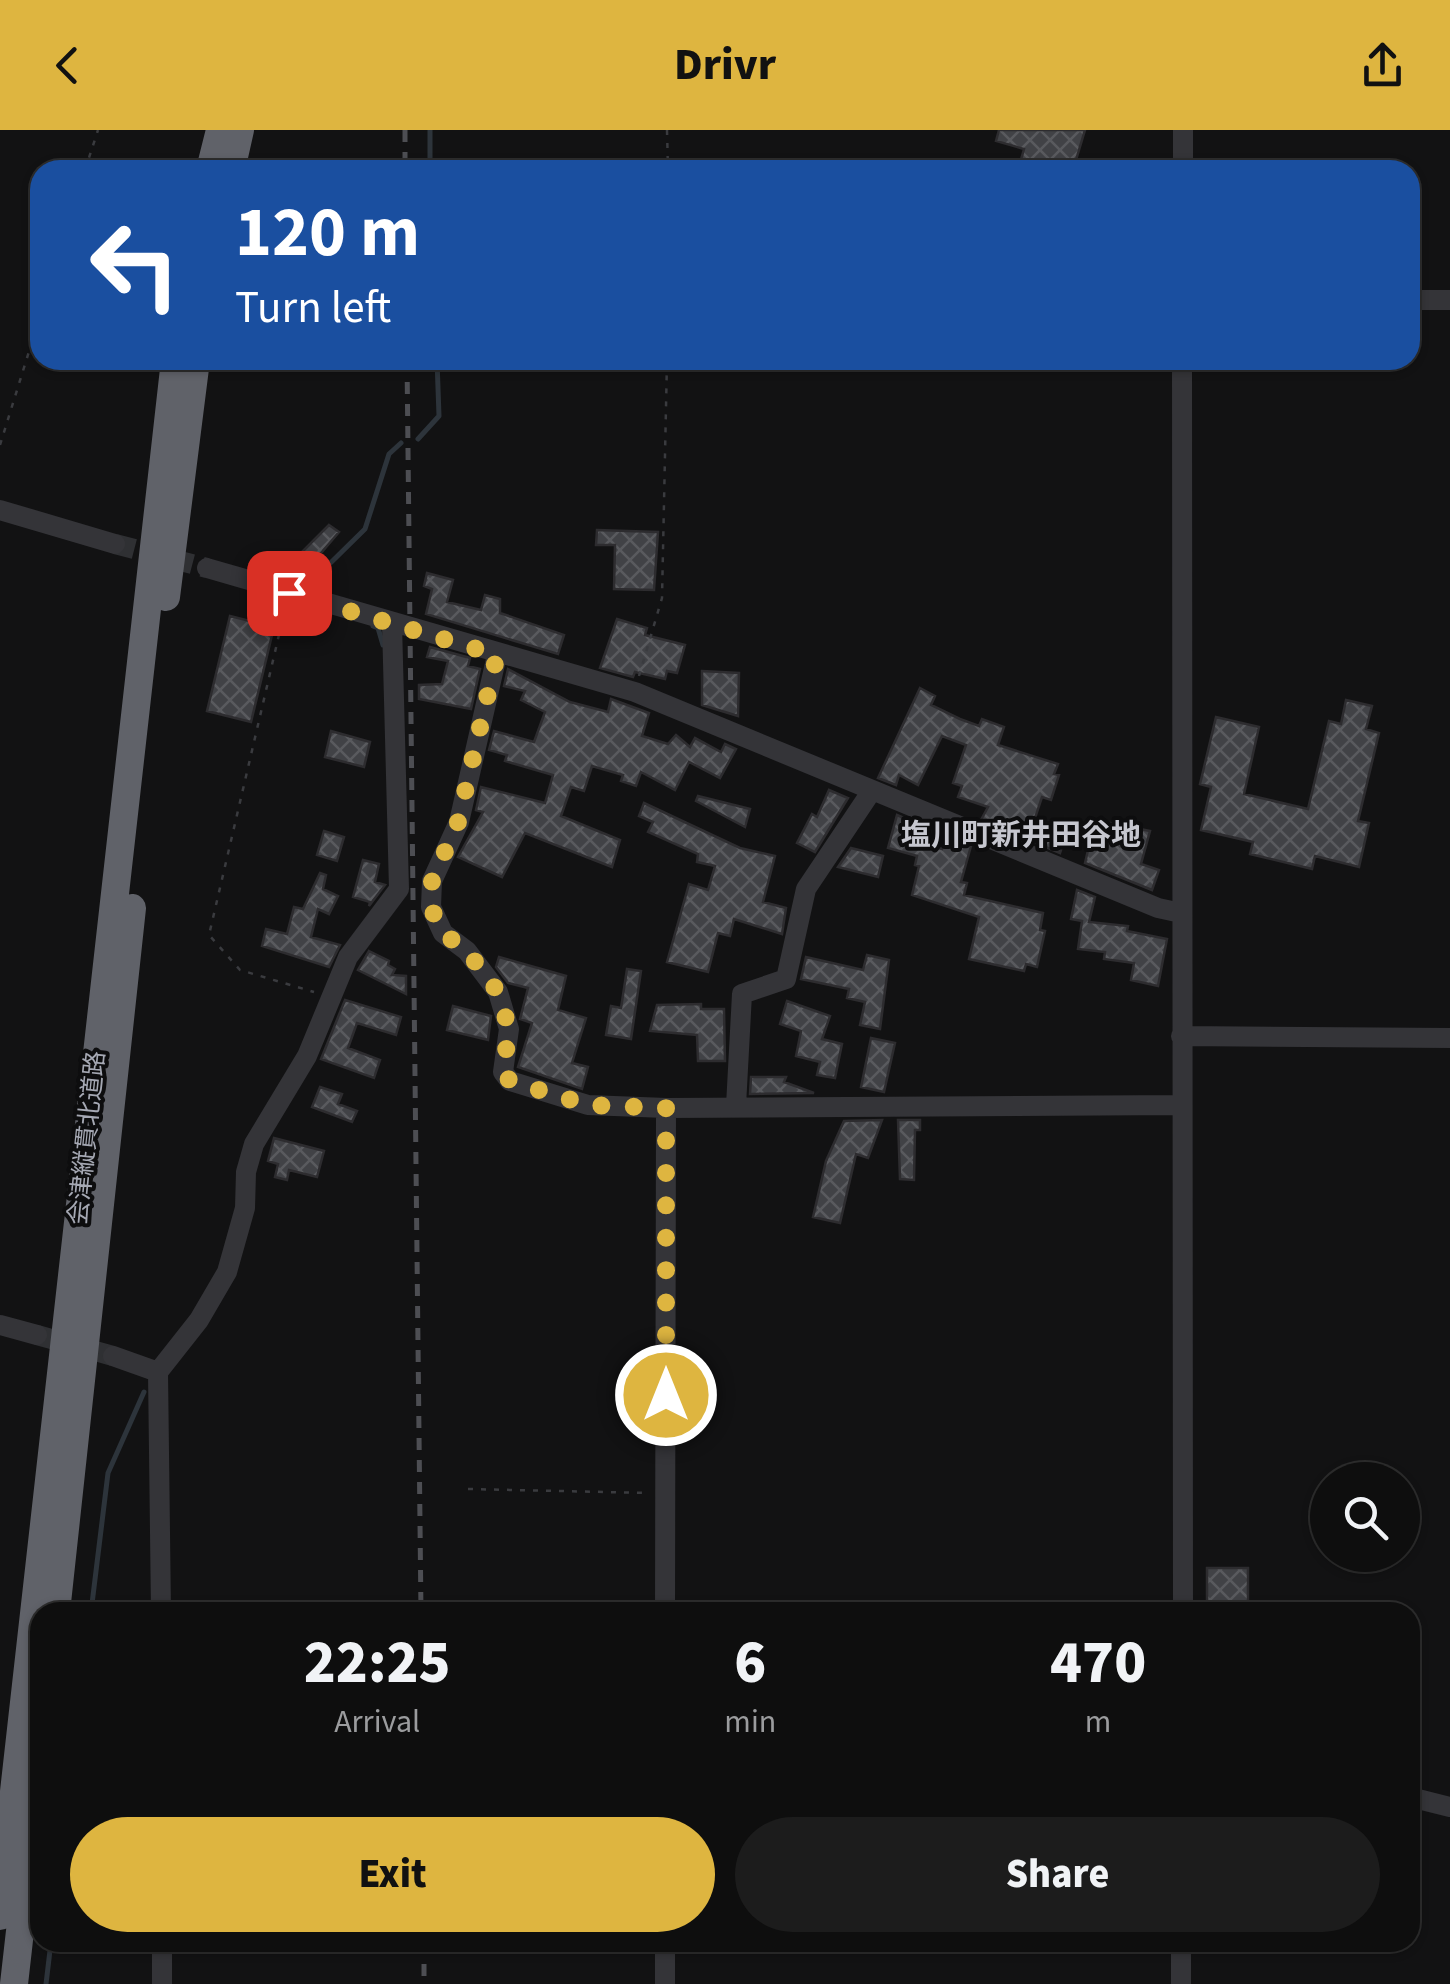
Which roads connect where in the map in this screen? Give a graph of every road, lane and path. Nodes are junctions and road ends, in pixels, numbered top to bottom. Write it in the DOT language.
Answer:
graph roads {
  1 [pos="98,130"];
  2 [pos="220,130"];
  3 [pos="240,130"];
  4 [pos="667,130"];
  5 [pos="1183,130"];
  6 [pos="88,160"];
  7 [pos="212,160"];
  8 [pos="233,160"];
  9 [pos="668,160"];
  10 [pos="1183,160"];
  11 [pos="1420,300"];
  12 [pos="1450,300"];
  13 [pos="30,348"];
  14 [pos="173,370"];
  15 [pos="195,370"];
  16 [pos="668,370"];
  17 [pos="1182,370"];
  18 [pos="0,445"];
  19 [pos="0,510"];
  20 [pos="115,544"];
  21 [pos="207,568"];
  22 [pos="289,593"];
  23 [pos="392,624"];
  24 [pos="497,655"];
  25 [pos="635,692"];
  26 [pos="871,792"];
  27 [pos="1181,913"];
  28 [pos="330,997"];
  29 [pos="1182,1036"];
  30 [pos="1450,1038"];
  31 [pos="1182,1105"];
  32 [pos="736,1106"];
  33 [pos="666,1108"];
  34 [pos="0,1326"];
  35 [pos="37,1335"];
  36 [pos="113,1356"];
  37 [pos="158,1372"];
  38 [pos="468,1489"];
  39 [pos="666,1494"];
  40 [pos="35,1602"];
  41 [pos="57,1602"];
  42 [pos="161,1602"];
  43 [pos="665,1602"];
  44 [pos="1183,1602"];
  45 [pos="30,1648"];
  46 [pos="1420,1800"];
  47 [pos="1450,1807"];
  48 [pos="30,1844"];
  49 [pos="0,1916"];
  50 [pos="162,1952"];
  51 [pos="666,1952"];
  52 [pos="1181,1952"];
  53 [pos="14,1984"];
  54 [pos="162,1984"];
  55 [pos="666,1984"];
  56 [pos="1181,1984"];
  1 -- 6 [label="path"];
  2 -- 7 [label="highway"];
  3 -- 8 [label="highway"];
  4 -- 9 [label="path"];
  5 -- 10 [label="street"];
  11 -- 12 [label="street"];
  13 -- 18 [label="path"];
  14 -- 40 [label="highway, 会津縦貫北道路"];
  15 -- 41 [label="highway, 会津縦貫北道路"];
  16 -- 25 [label="path"];
  17 -- 27 [label="street"];
  19 -- 20 [label="street"];
  21 -- 22 [label="street"];
  22 -- 23 [label="street"];
  22 -- 28 [label="path"];
  23 -- 24 [label="street"];
  23 -- 28 [label="street"];
  24 -- 25 [label="street"];
  24 -- 33 [label="street"];
  25 -- 26 [label="street"];
  26 -- 27 [label="street"];
  26 -- 32 [label="street"];
  27 -- 29 [label="street"];
  28 -- 37 [label="street"];
  29 -- 30 [label="street"];
  29 -- 31 [label="street"];
  31 -- 32 [label="street"];
  31 -- 44 [label="street"];
  32 -- 33 [label="street"];
  33 -- 39 [label="street"];
  34 -- 35 [label="street"];
  36 -- 37 [label="street"];
  37 -- 42 [label="street"];
  38 -- 39 [label="path"];
  39 -- 43 [label="street"];
  45 -- 49 [label="highway, 会津縦貫北道路"];
  46 -- 47 [label="street"];
  48 -- 53 [label="highway"];
  50 -- 54 [label="street"];
  51 -- 55 [label="street"];
  52 -- 56 [label="street"];
}
